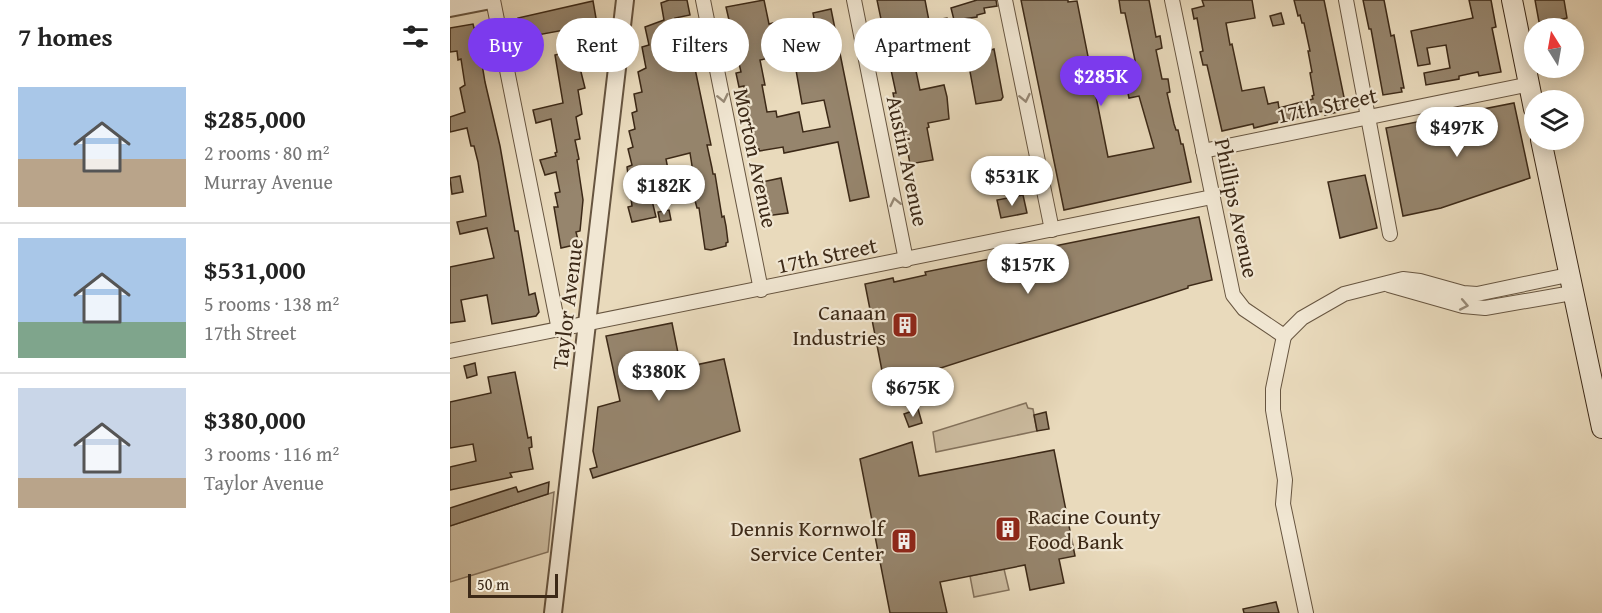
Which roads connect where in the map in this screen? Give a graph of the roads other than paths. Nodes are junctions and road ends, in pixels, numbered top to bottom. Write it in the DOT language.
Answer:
graph roads {
  1 [pos="492,0"];
  2 [pos="625,0"];
  3 [pos="702,0"];
  4 [pos="854,0"];
  5 [pos="1005,0"];
  6 [pos="1172,0"];
  7 [pos="1346,0"];
  8 [pos="1512,0"];
  9 [pos="450,8"];
  10 [pos="1530,84"];
  11 [pos="1531,90"];
  12 [pos="1370,117"];
  13 [pos="1543,150"];
  14 [pos="1203,151"];
  15 [pos="1212,197"];
  16 [pos="1052,230"];
  17 [pos="1390,234"];
  18 [pos="906,260"];
  19 [pos="1570,284"];
  20 [pos="761,290"];
  21 [pos="587,325"];
  22 [pos="559,330"];
  23 [pos="1284,336"];
  24 [pos="450,351"];
  25 [pos="1602,428"];
  26 [pos="553,613"];
  27 [pos="1306,613"];
  1 -- 9 [label="street"];
  1 -- 22 [label="street"];
  2 -- 21 [label="street, Taylor Avenue"];
  3 -- 20 [label="street, Morton Avenue, one-way"];
  18 -- 4 [label="street, Austin Avenue, one-way"];
  5 -- 16 [label="street, one-way"];
  6 -- 14 [label="street, Phillips Avenue"];
  7 -- 12 [label="street"];
  8 -- 10 [label="main road"];
  10 -- 11 [label="main road"];
  10 -- 12 [label="street, 17th Street"];
  12 -- 14 [label="street, 17th Street"];
  12 -- 17 [label="street"];
  13 -- 19 [label="main road"];
  14 -- 15 [label="street, Phillips Avenue"];
  15 -- 16 [label="street, 17th Street"];
  15 -- 23 [label="street, Phillips Avenue"];
  16 -- 18 [label="street, 17th Street"];
  18 -- 20 [label="street, 17th Street"];
  19 -- 23 [label="street"];
  19 -- 25 [label="main road"];
  20 -- 21 [label="street, 17th Street"];
  21 -- 22 [label="street, 17th Street"];
  21 -- 26 [label="street, Taylor Avenue"];
  22 -- 24 [label="street, 17th Street"];
  23 -- 27 [label="street"];
}
